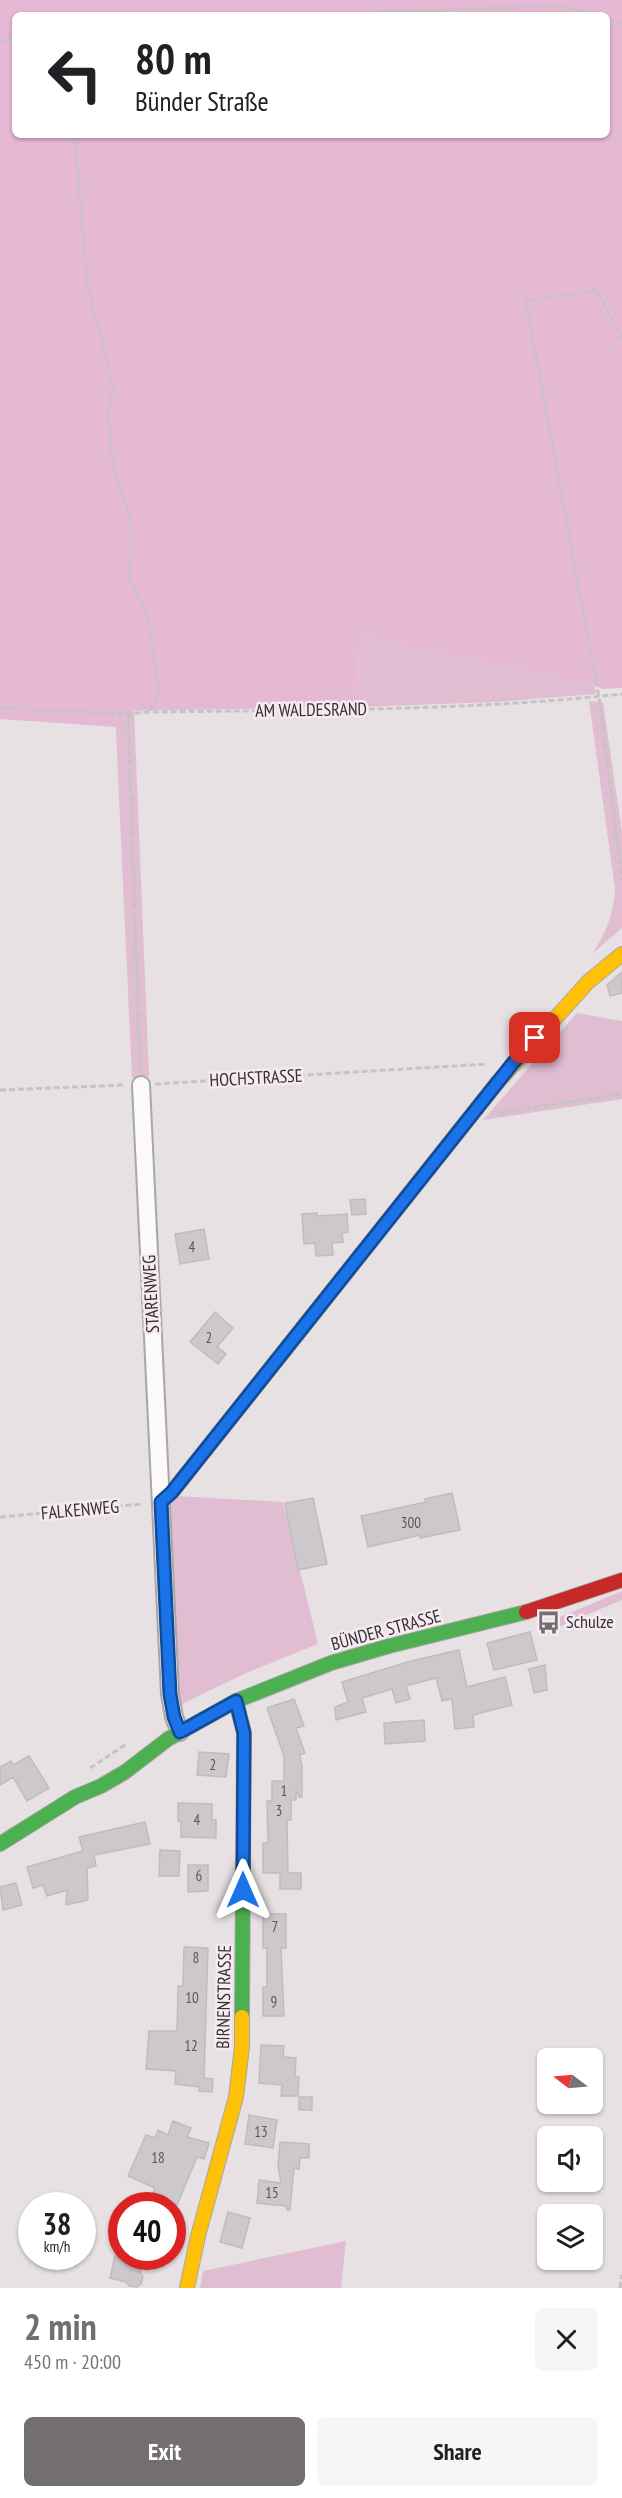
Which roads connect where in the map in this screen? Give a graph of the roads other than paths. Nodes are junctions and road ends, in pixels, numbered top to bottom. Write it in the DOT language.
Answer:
graph roads {
  1 [pos="622,954"];
  2 [pos="141,1085"];
  3 [pos="161,1502"];
  4 [pos="622,1580"];
  5 [pos="236,1701"];
  6 [pos="174,1736"];
  7 [pos="0,1844"];
  8 [pos="187,2288"];
  1 -- 3 [label="street"];
  2 -- 3 [label="street, STARENWEG"];
  3 -- 6 [label="street, STARENWEG"];
  4 -- 5 [label="street, BÜNDER STRASSE"];
  5 -- 6 [label="street, BÜNDER STRASSE"];
  5 -- 8 [label="street, BIRNENSTRASSE"];
  6 -- 7 [label="street, BÜNDER STRASSE"];
}
